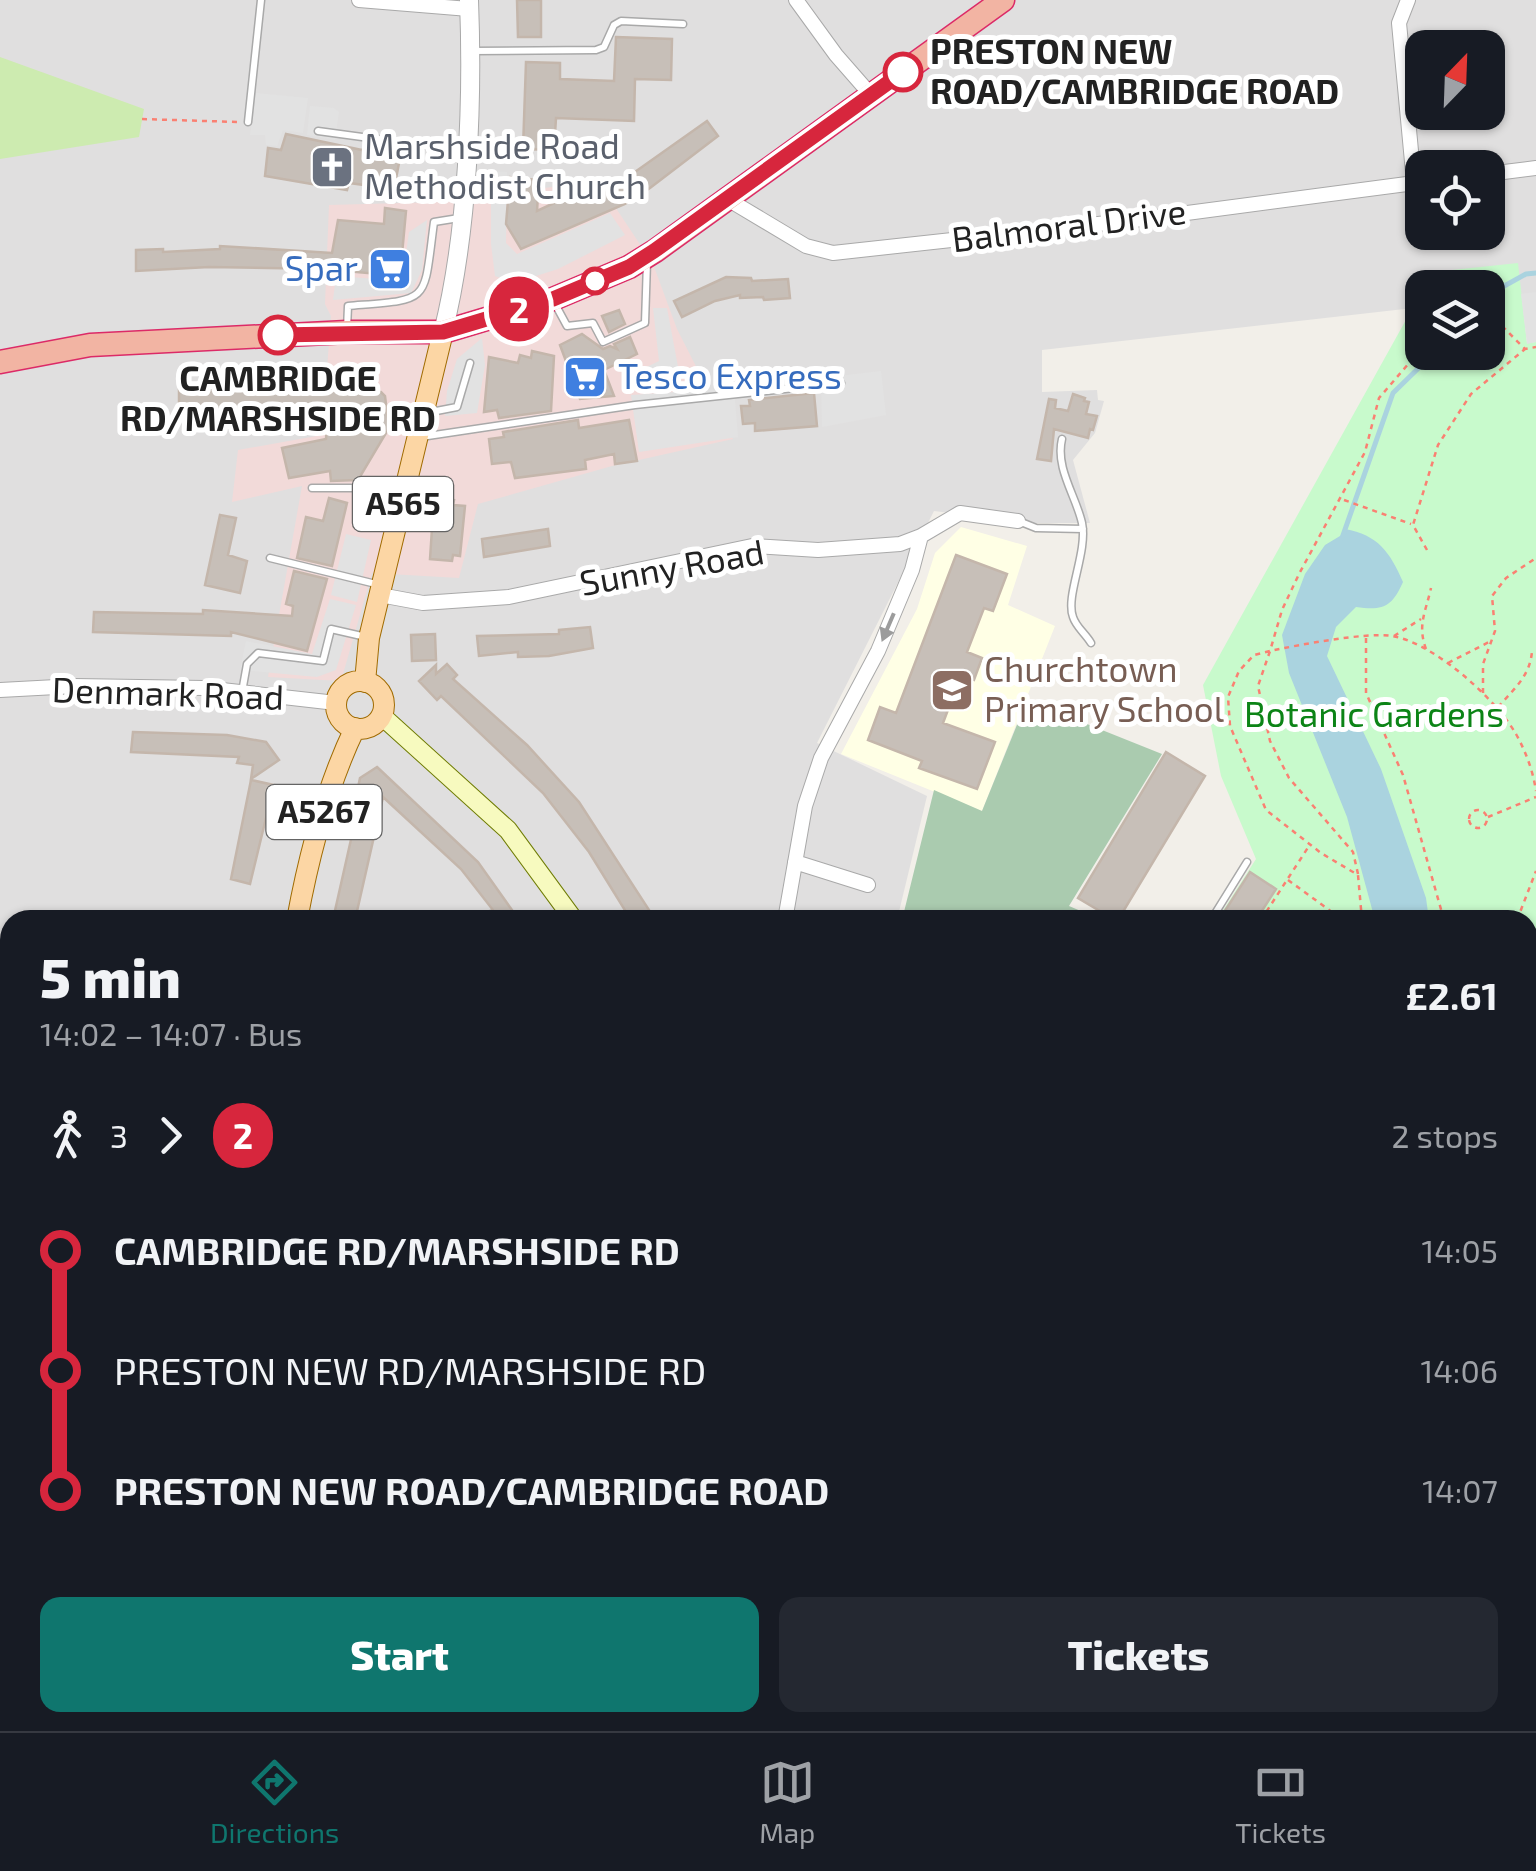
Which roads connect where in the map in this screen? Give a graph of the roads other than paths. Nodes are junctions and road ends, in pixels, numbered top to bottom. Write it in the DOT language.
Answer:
graph roads {
  1 [pos="261,0"];
  2 [pos="359,0"];
  3 [pos="796,0"];
  4 [pos="1003,0"];
  5 [pos="1408,0"];
  6 [pos="469,4"];
  7 [pos="683,24"];
  8 [pos="470,51"];
  9 [pos="871,95"];
  10 [pos="248,122"];
  11 [pos="318,131"];
  12 [pos="1414,150"];
  13 [pos="466,151"];
  14 [pos="1536,168"];
  15 [pos="1505,172"];
  16 [pos="1405,184"];
  17 [pos="729,200"];
  18 [pos="460,217"];
  19 [pos="648,256"];
  20 [pos="553,299"];
  21 [pos="347,332"];
  22 [pos="443,332"];
  23 [pos="0,362"];
  24 [pos="470,362"];
  25 [pos="841,383"];
  26 [pos="425,413"];
  27 [pos="420,437"];
  28 [pos="1062,439"];
  29 [pos="312,488"];
  30 [pos="407,488"];
  31 [pos="1018,521"];
  32 [pos="1083,528"];
  33 [pos="921,536"];
  34 [pos="270,558"];
  35 [pos="381,590"];
  36 [pos="369,638"];
  37 [pos="1090,643"];
  38 [pos="365,682"];
  39 [pos="0,690"];
  40 [pos="242,693"];
  41 [pos="336,702"];
  42 [pos="382,716"];
  43 [pos="355,728"];
  44 [pos="795,862"];
  45 [pos="1247,862"];
  46 [pos="868,885"];
  47 [pos="300,910"];
  48 [pos="567,910"];
  49 [pos="787,910"];
  50 [pos="1218,910"];
  1 -- 10 [label="lane"];
  2 -- 6 [label="street"];
  3 -- 9 [label="street"];
  4 -- 9 [label="highway"];
  5 -- 12 [label="street"];
  6 -- 8 [label="street"];
  7 -- 8 [label="lane"];
  8 -- 13 [label="street"];
  9 -- 17 [label="highway"];
  11 -- 13 [label="lane"];
  13 -- 18 [label="street"];
  14 -- 15 [label="street"];
  16 -- 17 [label="street, Balmoral Drive"];
  17 -- 19 [label="highway"];
  18 -- 21 [label="lane"];
  18 -- 22 [label="street"];
  19 -- 20 [label="highway"];
  19 -- 20 [label="lane"];
  20 -- 22 [label="highway"];
  21 -- 22 [label="highway"];
  21 -- 23 [label="highway"];
  22 -- 26 [label="main road, A565"];
  24 -- 26 [label="lane"];
  25 -- 27 [label="lane"];
  26 -- 27 [label="main road, A565"];
  27 -- 30 [label="main road, A565"];
  28 -- 32 [label="lane"];
  29 -- 30 [label="lane"];
  30 -- 35 [label="main road, A565"];
  31 -- 32 [label="lane"];
  31 -- 33 [label="street, Sunny Road"];
  32 -- 37 [label="lane"];
  33 -- 35 [label="street, Sunny Road"];
  33 -- 44 [label="street, one-way"];
  34 -- 35 [label="lane"];
  35 -- 36 [label="main road"];
  36 -- 38 [label="main road"];
  36 -- 40 [label="lane"];
  38 -- 41 [label="main road"];
  38 -- 42 [label="main road"];
  39 -- 40 [label="street, Denmark Road"];
  40 -- 41 [label="street, Denmark Road"];
  41 -- 43 [label="main road"];
  42 -- 43 [label="main road"];
  42 -- 48 [label="main road"];
  43 -- 47 [label="main road, A5267"];
  44 -- 46 [label="street"];
  44 -- 49 [label="street"];
  45 -- 50 [label="lane"];
}
